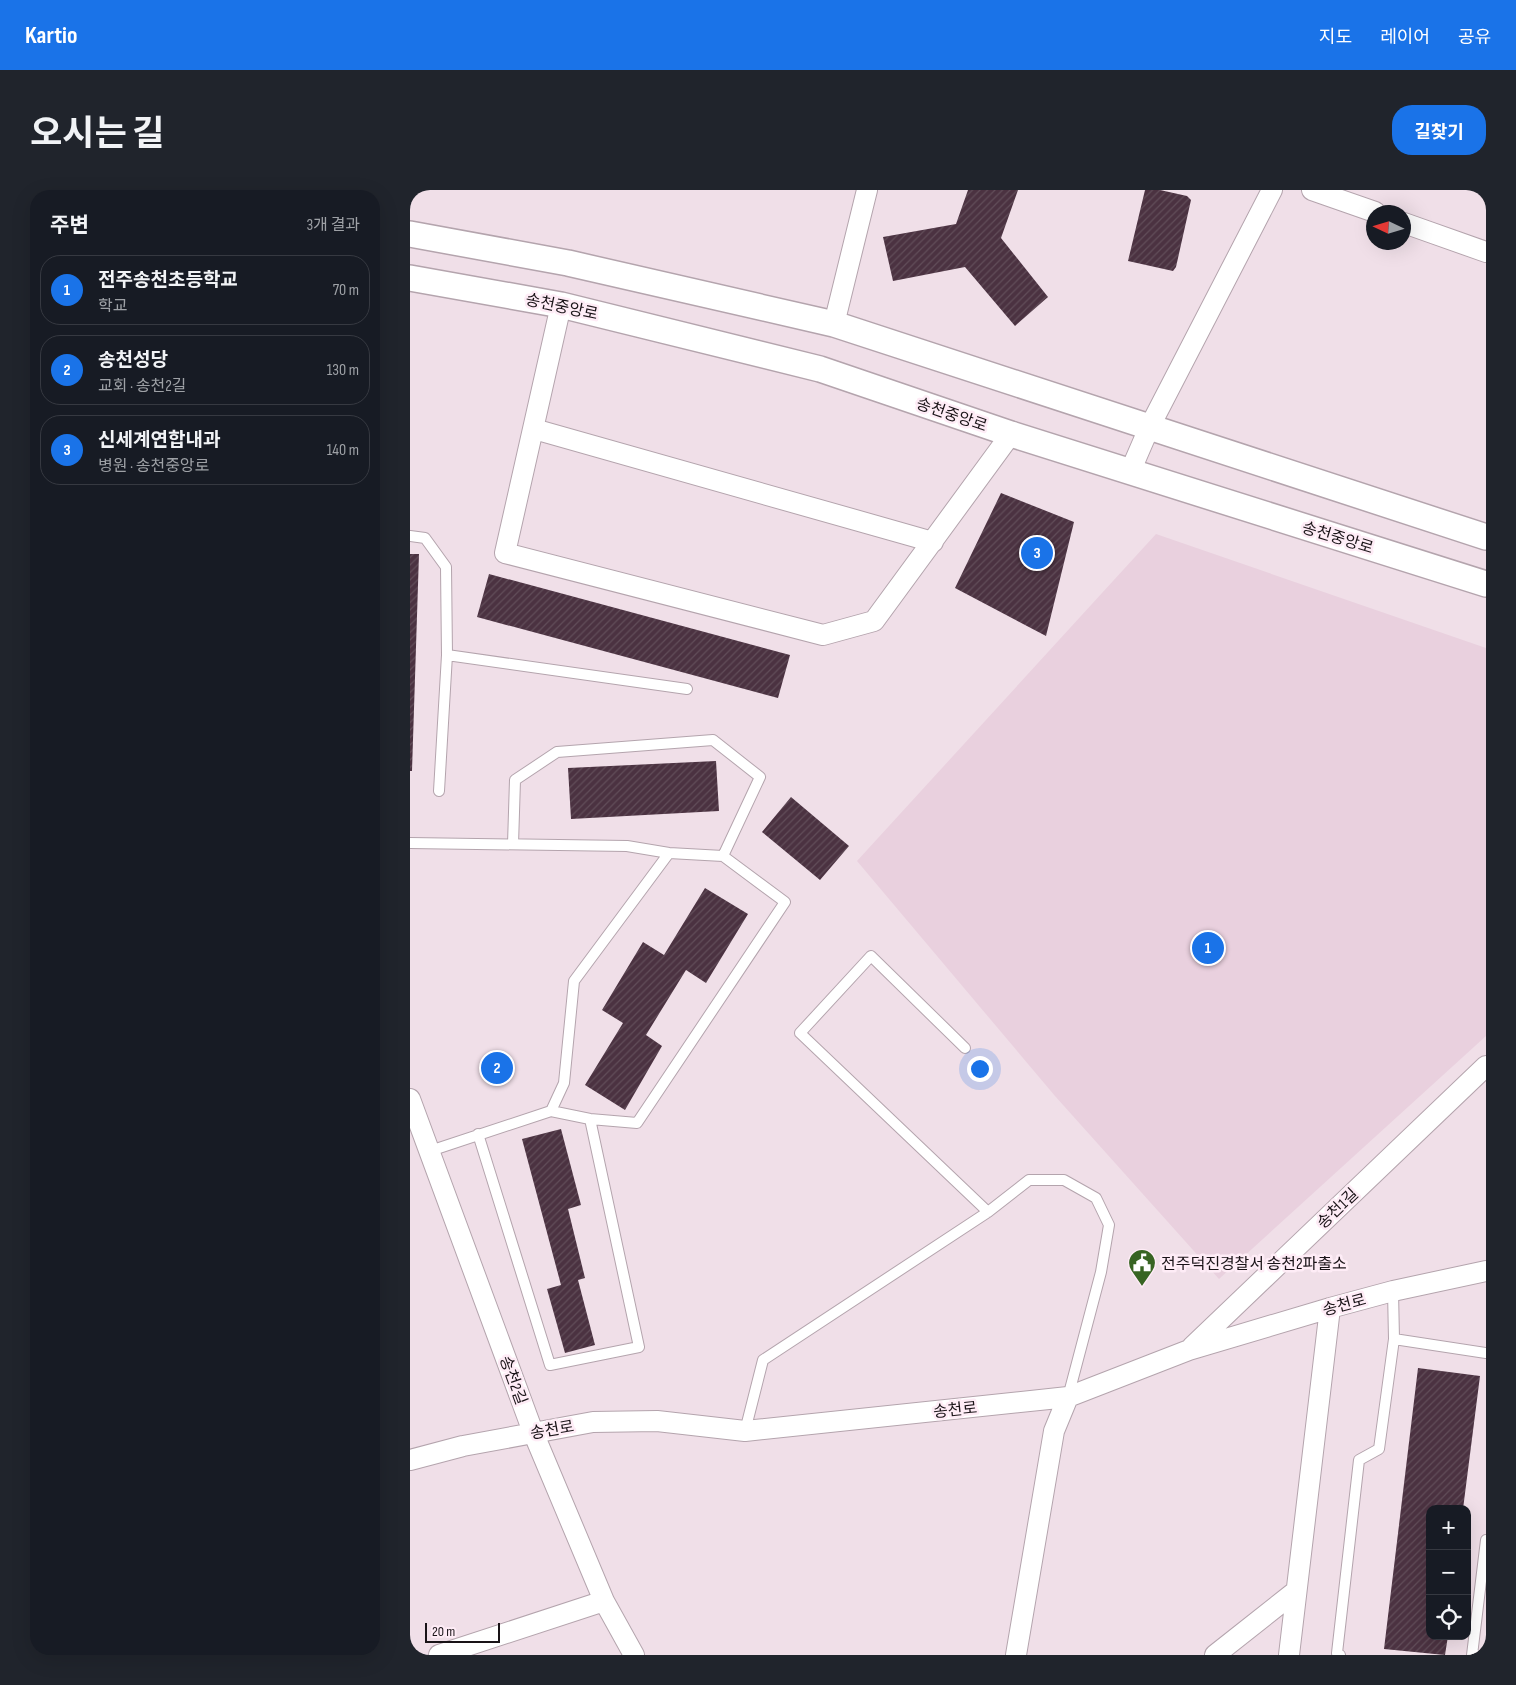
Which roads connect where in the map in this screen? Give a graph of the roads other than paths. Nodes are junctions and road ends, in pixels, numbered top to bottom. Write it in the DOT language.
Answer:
graph roads {
  1 [pos="867,190"];
  2 [pos="1272,190"];
  3 [pos="1312,190"];
  4 [pos="1366,209"];
  5 [pos="1411,225"];
  6 [pos="410,234"];
  7 [pos="1486,252"];
  8 [pos="410,278"];
  9 [pos="561,305"];
  10 [pos="834,324"];
  11 [pos="1149,428"];
  12 [pos="534,429"];
  13 [pos="1011,434"];
  14 [pos="1130,472"];
  15 [pos="410,536"];
  16 [pos="1486,537"];
  17 [pos="933,542"];
  18 [pos="1486,584"];
  19 [pos="447,654"];
  20 [pos="687,689"];
  21 [pos="439,791"];
  22 [pos="410,843"];
  23 [pos="513,844"];
  24 [pos="669,853"];
  25 [pos="723,856"];
  26 [pos="965,1048"];
  27 [pos="1486,1066"];
  28 [pos="410,1099"];
  29 [pos="551,1111"];
  30 [pos="590,1119"];
  31 [pos="478,1134"];
  32 [pos="430,1151"];
  33 [pos="988,1212"];
  34 [pos="1486,1271"];
  35 [pos="1393,1291"];
  36 [pos="1330,1308"];
  37 [pos="1394,1340"];
  38 [pos="1189,1350"];
  39 [pos="1486,1353"];
  40 [pos="1068,1397"];
  41 [pos="745,1431"];
  42 [pos="533,1432"];
  43 [pos="410,1460"];
  44 [pos="1486,1540"];
  45 [pos="1296,1591"];
  46 [pos="604,1601"];
  47 [pos="439,1655"];
  48 [pos="634,1655"];
  49 [pos="1016,1655"];
  50 [pos="1215,1655"];
  51 [pos="1289,1655"];
  52 [pos="1340,1655"];
  53 [pos="1476,1655"];
  1 -- 10 [label="street"];
  2 -- 11 [label="street"];
  3 -- 4 [label="street"];
  5 -- 7 [label="street"];
  6 -- 10 [label="street"];
  8 -- 9 [label="street, 송천중앙로"];
  9 -- 12 [label="street"];
  9 -- 13 [label="street, 송천중앙로"];
  10 -- 11 [label="street"];
  11 -- 14 [label="street"];
  11 -- 16 [label="street"];
  12 -- 17 [label="street"];
  12 -- 17 [label="street"];
  13 -- 14 [label="street, 송천중앙로"];
  13 -- 17 [label="street"];
  14 -- 18 [label="street, 송천중앙로"];
  15 -- 19 [label="lane"];
  19 -- 20 [label="lane"];
  19 -- 21 [label="lane"];
  22 -- 23 [label="lane"];
  23 -- 24 [label="lane"];
  23 -- 25 [label="lane"];
  24 -- 25 [label="lane"];
  24 -- 29 [label="lane"];
  25 -- 30 [label="lane"];
  26 -- 33 [label="lane"];
  27 -- 38 [label="street, 송천1길"];
  28 -- 32 [label="street, 송천2길"];
  29 -- 30 [label="lane"];
  29 -- 31 [label="lane"];
  30 -- 31 [label="lane"];
  31 -- 32 [label="lane"];
  32 -- 42 [label="street, 송천2길"];
  33 -- 40 [label="lane"];
  33 -- 41 [label="lane"];
  34 -- 35 [label="street, 송천로"];
  35 -- 36 [label="street, 송천로"];
  35 -- 37 [label="lane"];
  36 -- 38 [label="street, 송천로"];
  36 -- 45 [label="street"];
  37 -- 39 [label="lane"];
  37 -- 52 [label="lane"];
  38 -- 40 [label="street, 송천로"];
  40 -- 41 [label="street, 송천로"];
  40 -- 49 [label="street"];
  41 -- 42 [label="street, 송천로"];
  42 -- 43 [label="street, 송천로"];
  42 -- 46 [label="street, 송천2길"];
  44 -- 53 [label="lane"];
  45 -- 50 [label="street"];
  45 -- 51 [label="street"];
  46 -- 47 [label="street"];
  46 -- 48 [label="street, 송천2길"];
}
